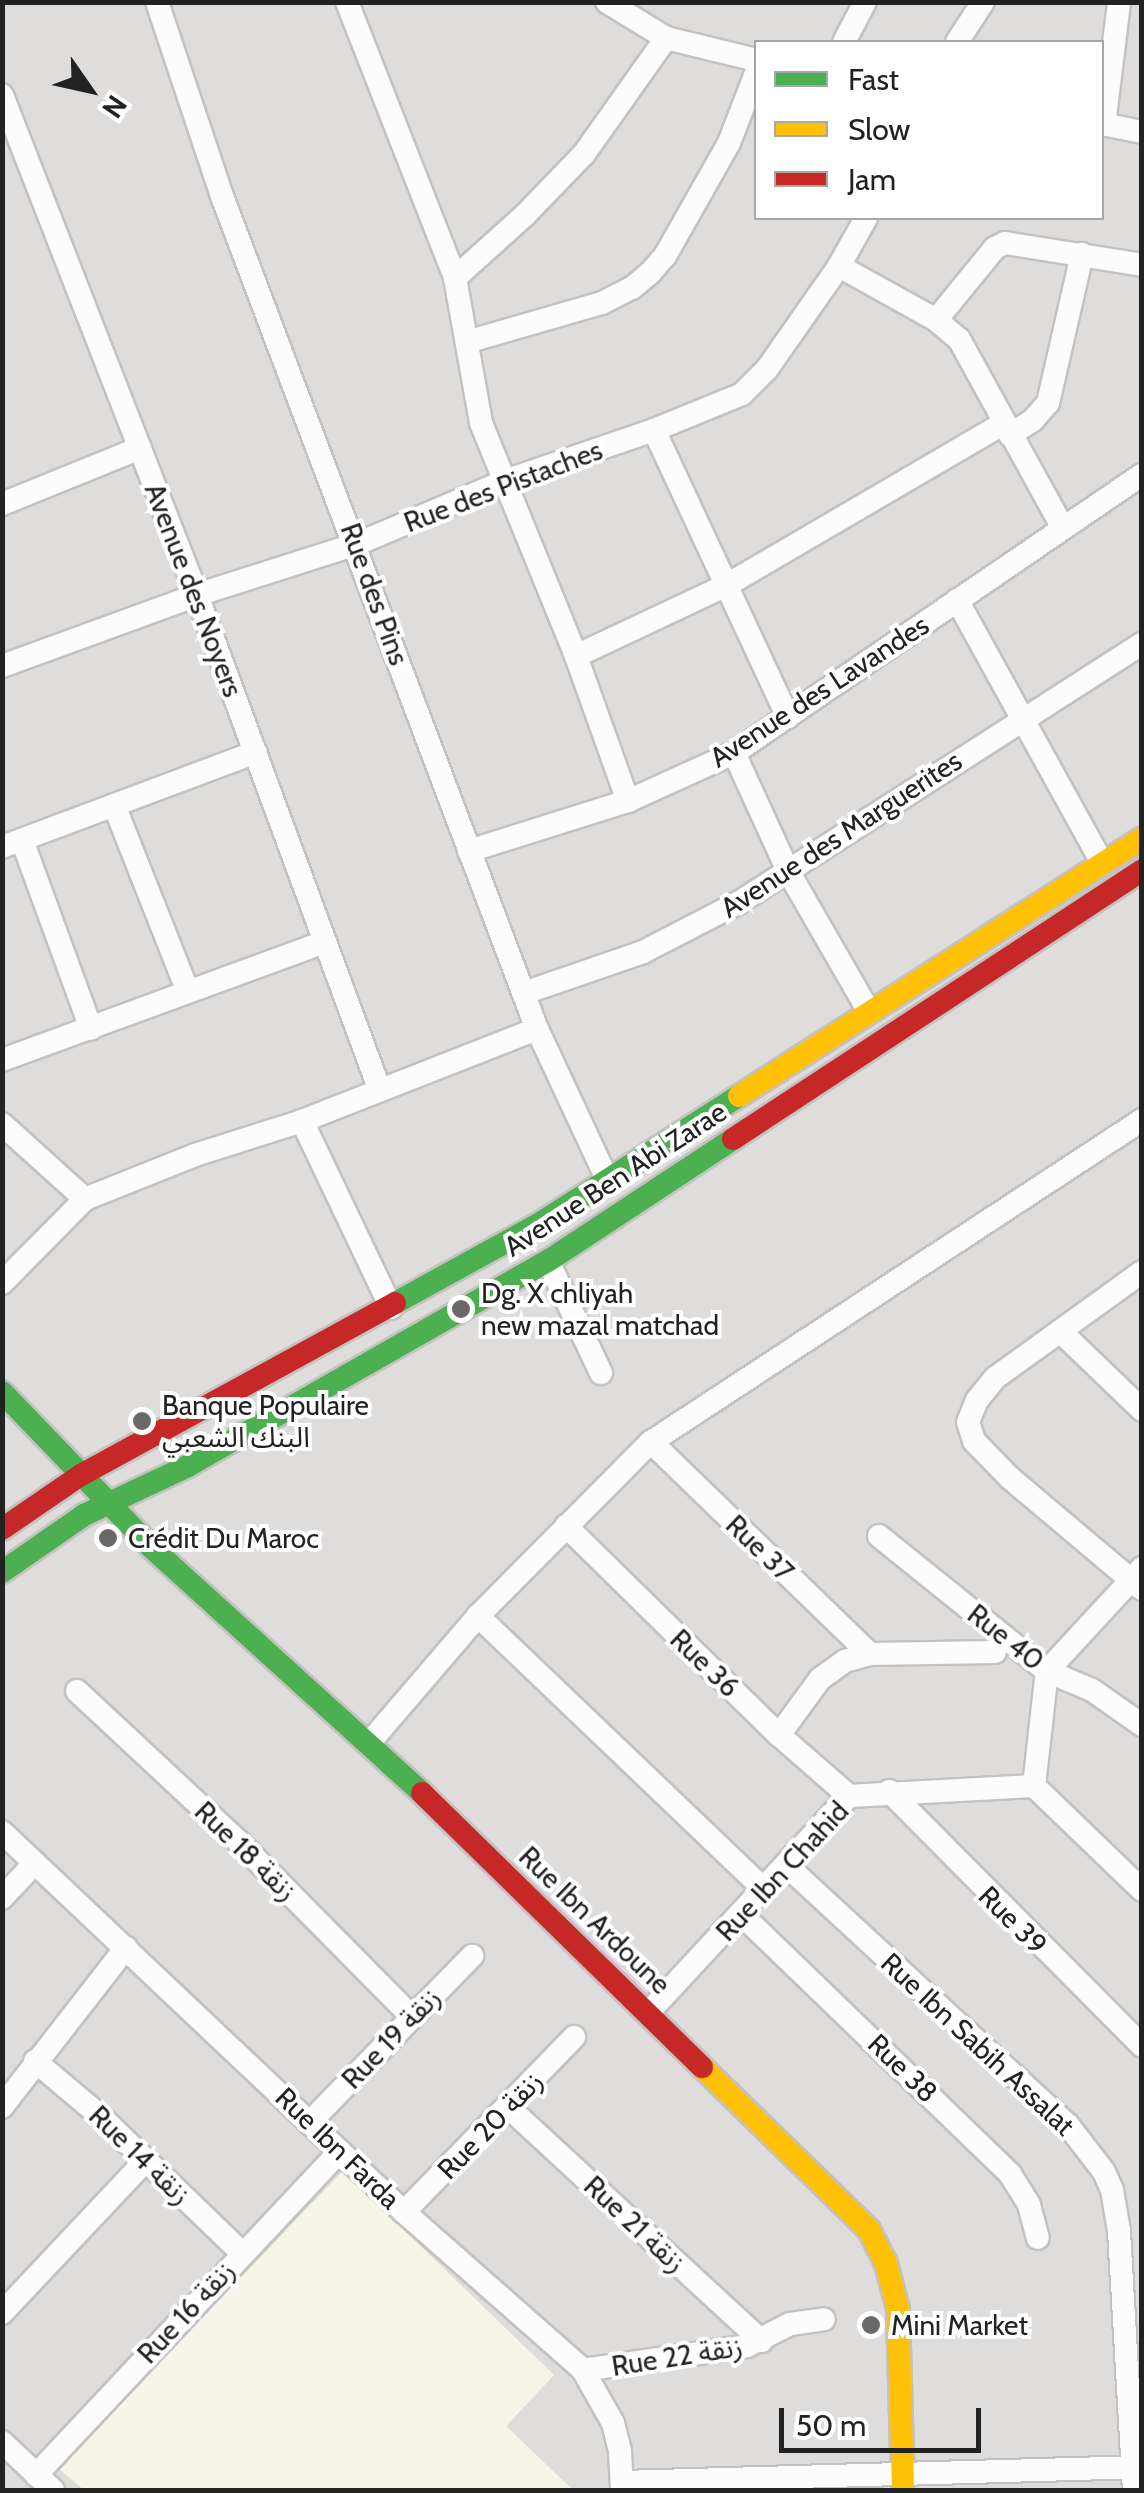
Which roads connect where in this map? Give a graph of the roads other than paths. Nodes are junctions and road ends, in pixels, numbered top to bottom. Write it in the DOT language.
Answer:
graph roads {
  1 [pos="157,2"];
  2 [pos="348,2"];
  3 [pos="865,2"];
  4 [pos="983,2"];
  5 [pos="1118,2"];
  6 [pos="608,3"];
  7 [pos="666,38"];
  8 [pos="845,40"];
  9 [pos="958,40"];
  10 [pos="754,60"];
  11 [pos="754,78"];
  12 [pos="2,96"];
  13 [pos="1104,116"];
  14 [pos="7,124"];
  15 [pos="1104,124"];
  16 [pos="1142,132"];
  17 [pos="865,220"];
  18 [pos="1082,254"];
  19 [pos="1142,265"];
  20 [pos="839,266"];
  21 [pos="455,278"];
  22 [pos="936,320"];
  23 [pos="470,340"];
  24 [pos="1007,429"];
  25 [pos="654,430"];
  26 [pos="140,448"];
  27 [pos="1142,475"];
  28 [pos="505,481"];
  29 [pos="2,504"];
  30 [pos="1062,526"];
  31 [pos="357,544"];
  32 [pos="727,586"];
  33 [pos="197,595"];
  34 [pos="958,600"];
  35 [pos="1142,644"];
  36 [pos="576,656"];
  37 [pos="2,666"];
  38 [pos="788,717"];
  39 [pos="1020,718"];
  40 [pos="256,752"];
  41 [pos="734,753"];
  42 [pos="628,801"];
  43 [pos="114,805"];
  44 [pos="1142,838"];
  45 [pos="12,844"];
  46 [pos="469,851"];
  47 [pos="1101,861"];
  48 [pos="1142,870"];
  49 [pos="788,871"];
  50 [pos="322,942"];
  51 [pos="188,992"];
  52 [pos="524,993"];
  53 [pos="869,1012"];
  54 [pos="536,1028"];
  55 [pos="91,1030"];
  56 [pos="2,1060"];
  57 [pos="379,1088"];
  58 [pos="1142,1120"];
  59 [pos="302,1121"];
  60 [pos="2,1124"];
  61 [pos="607,1179"];
  62 [pos="85,1200"];
  63 [pos="548,1261"];
  64 [pos="1142,1272"];
  65 [pos="2,1283"];
  66 [pos="391,1308"];
  67 [pos="1060,1330"];
  68 [pos="602,1373"];
  69 [pos="2,1392"];
  70 [pos="1142,1410"];
  71 [pos="651,1442"];
  72 [pos="82,1475"];
  73 [pos="108,1503"];
  74 [pos="566,1526"];
  75 [pos="2,1529"];
  76 [pos="879,1536"];
  77 [pos="2,1572"];
  78 [pos="1138,1579"];
  79 [pos="478,1616"];
  80 [pos="995,1652"];
  81 [pos="870,1654"];
  82 [pos="1047,1671"];
  83 [pos="77,1691"];
  84 [pos="1142,1725"];
  85 [pos="780,1736"];
  86 [pos="370,1742"];
  87 [pos="1034,1786"];
  88 [pos="888,1791"];
  89 [pos="849,1796"];
  90 [pos="2,1832"];
  91 [pos="35,1863"];
  92 [pos="788,1866"];
  93 [pos="765,1890"];
  94 [pos="1142,1890"];
  95 [pos="2,1898"];
  96 [pos="742,1916"];
  97 [pos="126,1948"];
  98 [pos="472,1956"];
  99 [pos="648,2013"];
  100 [pos="410,2016"];
  101 [pos="574,2036"];
  102 [pos="1142,2046"];
  103 [pos="35,2062"];
  104 [pos="508,2107"];
  105 [pos="2,2108"];
  106 [pos="311,2122"];
  107 [pos="340,2151"];
  108 [pos="146,2160"];
  109 [pos="404,2212"];
  110 [pos="1038,2238"];
  111 [pos="242,2254"];
  112 [pos="2,2313"];
  113 [pos="824,2319"];
  114 [pos="762,2340"];
  115 [pos="583,2370"];
  116 [pos="2,2442"];
  117 [pos="1136,2475"];
  118 [pos="1067,2479"];
  119 [pos="902,2482"];
  120 [pos="44,2483"];
  121 [pos="622,2486"];
  1 -- 31 [label="street, Rue des Pins"];
  2 -- 21 [label="street"];
  3 -- 8 [label="street"];
  4 -- 9 [label="street"];
  5 -- 13 [label="street"];
  6 -- 7 [label="street"];
  7 -- 10 [label="street"];
  7 -- 21 [label="street"];
  11 -- 23 [label="street"];
  12 -- 14 [label="street, Avenue des Noyers"];
  14 -- 26 [label="street, Avenue des Noyers"];
  15 -- 16 [label="street"];
  17 -- 20 [label="street, Rue des Pistaches"];
  18 -- 19 [label="street"];
  18 -- 22 [label="street"];
  18 -- 24 [label="street"];
  20 -- 22 [label="street"];
  20 -- 25 [label="street, Rue des Pistaches"];
  21 -- 23 [label="street"];
  22 -- 24 [label="street"];
  23 -- 28 [label="street"];
  24 -- 30 [label="street"];
  24 -- 32 [label="street"];
  25 -- 28 [label="street, Rue des Pistaches"];
  25 -- 32 [label="street"];
  26 -- 29 [label="street"];
  26 -- 33 [label="street, Avenue des Noyers"];
  27 -- 30 [label="street, Avenue des Lavandes"];
  28 -- 31 [label="street, Rue des Pistaches"];
  28 -- 36 [label="street"];
  30 -- 34 [label="street, Avenue des Lavandes"];
  31 -- 33 [label="street, Rue des Pistaches"];
  31 -- 46 [label="street, Rue des Pins"];
  32 -- 36 [label="street"];
  32 -- 38 [label="street"];
  33 -- 37 [label="street, Rue des Pistaches"];
  33 -- 40 [label="street, Avenue des Noyers"];
  34 -- 38 [label="street, Avenue des Lavandes"];
  34 -- 39 [label="street"];
  35 -- 39 [label="street, Avenue des Marguerites"];
  36 -- 42 [label="street"];
  38 -- 41 [label="street, Avenue des Lavandes"];
  39 -- 47 [label="street"];
  39 -- 49 [label="street, Avenue des Marguerites"];
  40 -- 43 [label="street"];
  40 -- 50 [label="street, Avenue des Noyers"];
  41 -- 42 [label="street, Avenue des Lavandes"];
  41 -- 49 [label="street"];
  42 -- 46 [label="street, Avenue des Lavandes"];
  43 -- 45 [label="street"];
  43 -- 51 [label="street"];
  44 -- 47 [label="main road, Avenue Ben Abi Zarae"];
  45 -- 55 [label="street"];
  46 -- 52 [label="street, Rue des Pins"];
  47 -- 53 [label="main road, Avenue Ben Abi Zarae"];
  48 -- 63 [label="main road, Avenue Ben Abi Zarae"];
  49 -- 52 [label="street, Avenue des Marguerites"];
  49 -- 53 [label="street"];
  50 -- 51 [label="street"];
  50 -- 57 [label="street, Avenue des Noyers"];
  51 -- 55 [label="street"];
  52 -- 54 [label="street, Rue des Pins"];
  53 -- 61 [label="main road, Avenue Ben Abi Zarae"];
  54 -- 57 [label="street"];
  54 -- 61 [label="street, Rue des Pins"];
  55 -- 56 [label="street"];
  57 -- 59 [label="street"];
  58 -- 71 [label="street"];
  59 -- 62 [label="street"];
  59 -- 66 [label="street"];
  60 -- 62 [label="street"];
  61 -- 66 [label="main road, Avenue Ben Abi Zarae"];
  62 -- 65 [label="street"];
  63 -- 68 [label="street"];
  63 -- 73 [label="main road, Avenue Ben Abi Zarae"];
  64 -- 67 [label="street"];
  66 -- 72 [label="main road, Avenue Ben Abi Zarae"];
  67 -- 70 [label="street"];
  67 -- 78 [label="street"];
  69 -- 72 [label="main road, Rue Ibn Ardoune"];
  71 -- 74 [label="street"];
  71 -- 81 [label="street, Rue 37"];
  72 -- 73 [label="main road, Rue Ibn Ardoune"];
  72 -- 75 [label="main road, Avenue Ben Abi Zarae"];
  73 -- 77 [label="main road, Avenue Ben Abi Zarae"];
  73 -- 86 [label="main road, Rue Ibn Ardoune"];
  74 -- 79 [label="street"];
  74 -- 85 [label="street, Rue 36"];
  76 -- 82 [label="street, Rue 40"];
  78 -- 82 [label="street"];
  79 -- 86 [label="street"];
  79 -- 93 [label="street"];
  80 -- 81 [label="street, Rue 40"];
  81 -- 85 [label="street, Rue 40"];
  82 -- 84 [label="street, Rue 40"];
  82 -- 87 [label="street"];
  83 -- 100 [label="street, Rue 18 زنقة"];
  85 -- 89 [label="street, Rue 36"];
  86 -- 99 [label="main road, Rue Ibn Ardoune"];
  87 -- 88 [label="street, Rue Ibn Chahid"];
  87 -- 94 [label="street"];
  88 -- 89 [label="street, Rue Ibn Chahid"];
  88 -- 102 [label="street, Rue 39"];
  89 -- 92 [label="street, Rue Ibn Chahid"];
  90 -- 91 [label="street, Rue Ibn Farda"];
  91 -- 95 [label="street"];
  91 -- 97 [label="street, Rue Ibn Farda"];
  92 -- 93 [label="street, Rue Ibn Chahid"];
  92 -- 117 [label="street, Rue Ibn Sabih Assalat"];
  93 -- 96 [label="street, Rue Ibn Chahid"];
  96 -- 99 [label="street, Rue Ibn Chahid"];
  96 -- 110 [label="street, Rue 38"];
  97 -- 103 [label="street"];
  97 -- 106 [label="street, Rue Ibn Farda"];
  98 -- 100 [label="street, Rue 19 زنقة"];
  99 -- 119 [label="main road, Rue Ibn Ardoune"];
  100 -- 106 [label="street, Rue 19 زنقة"];
  101 -- 104 [label="street, Rue 20 زنقة"];
  103 -- 105 [label="street"];
  103 -- 108 [label="street, Rue 14 زنقة"];
  104 -- 109 [label="street, Rue 20 زنقة"];
  104 -- 114 [label="street, Rue 21 زنقة"];
  106 -- 107 [label="street, Rue Ibn Farda"];
  107 -- 109 [label="street, Rue Ibn Farda"];
  107 -- 111 [label="street, Rue 16 زنقة"];
  108 -- 111 [label="street, Rue 14 زنقة"];
  108 -- 112 [label="street"];
  109 -- 115 [label="street, Rue Ibn Farda"];
  111 -- 120 [label="street, Rue 16 زنقة"];
  113 -- 114 [label="street, Rue 22 زنقة"];
  114 -- 115 [label="street, Rue 22 زنقة"];
  115 -- 121 [label="street, Rue Ibn Farda"];
  116 -- 120 [label="street"];
  117 -- 118 [label="street"];
  118 -- 119 [label="street"];
  119 -- 121 [label="street"];
}
